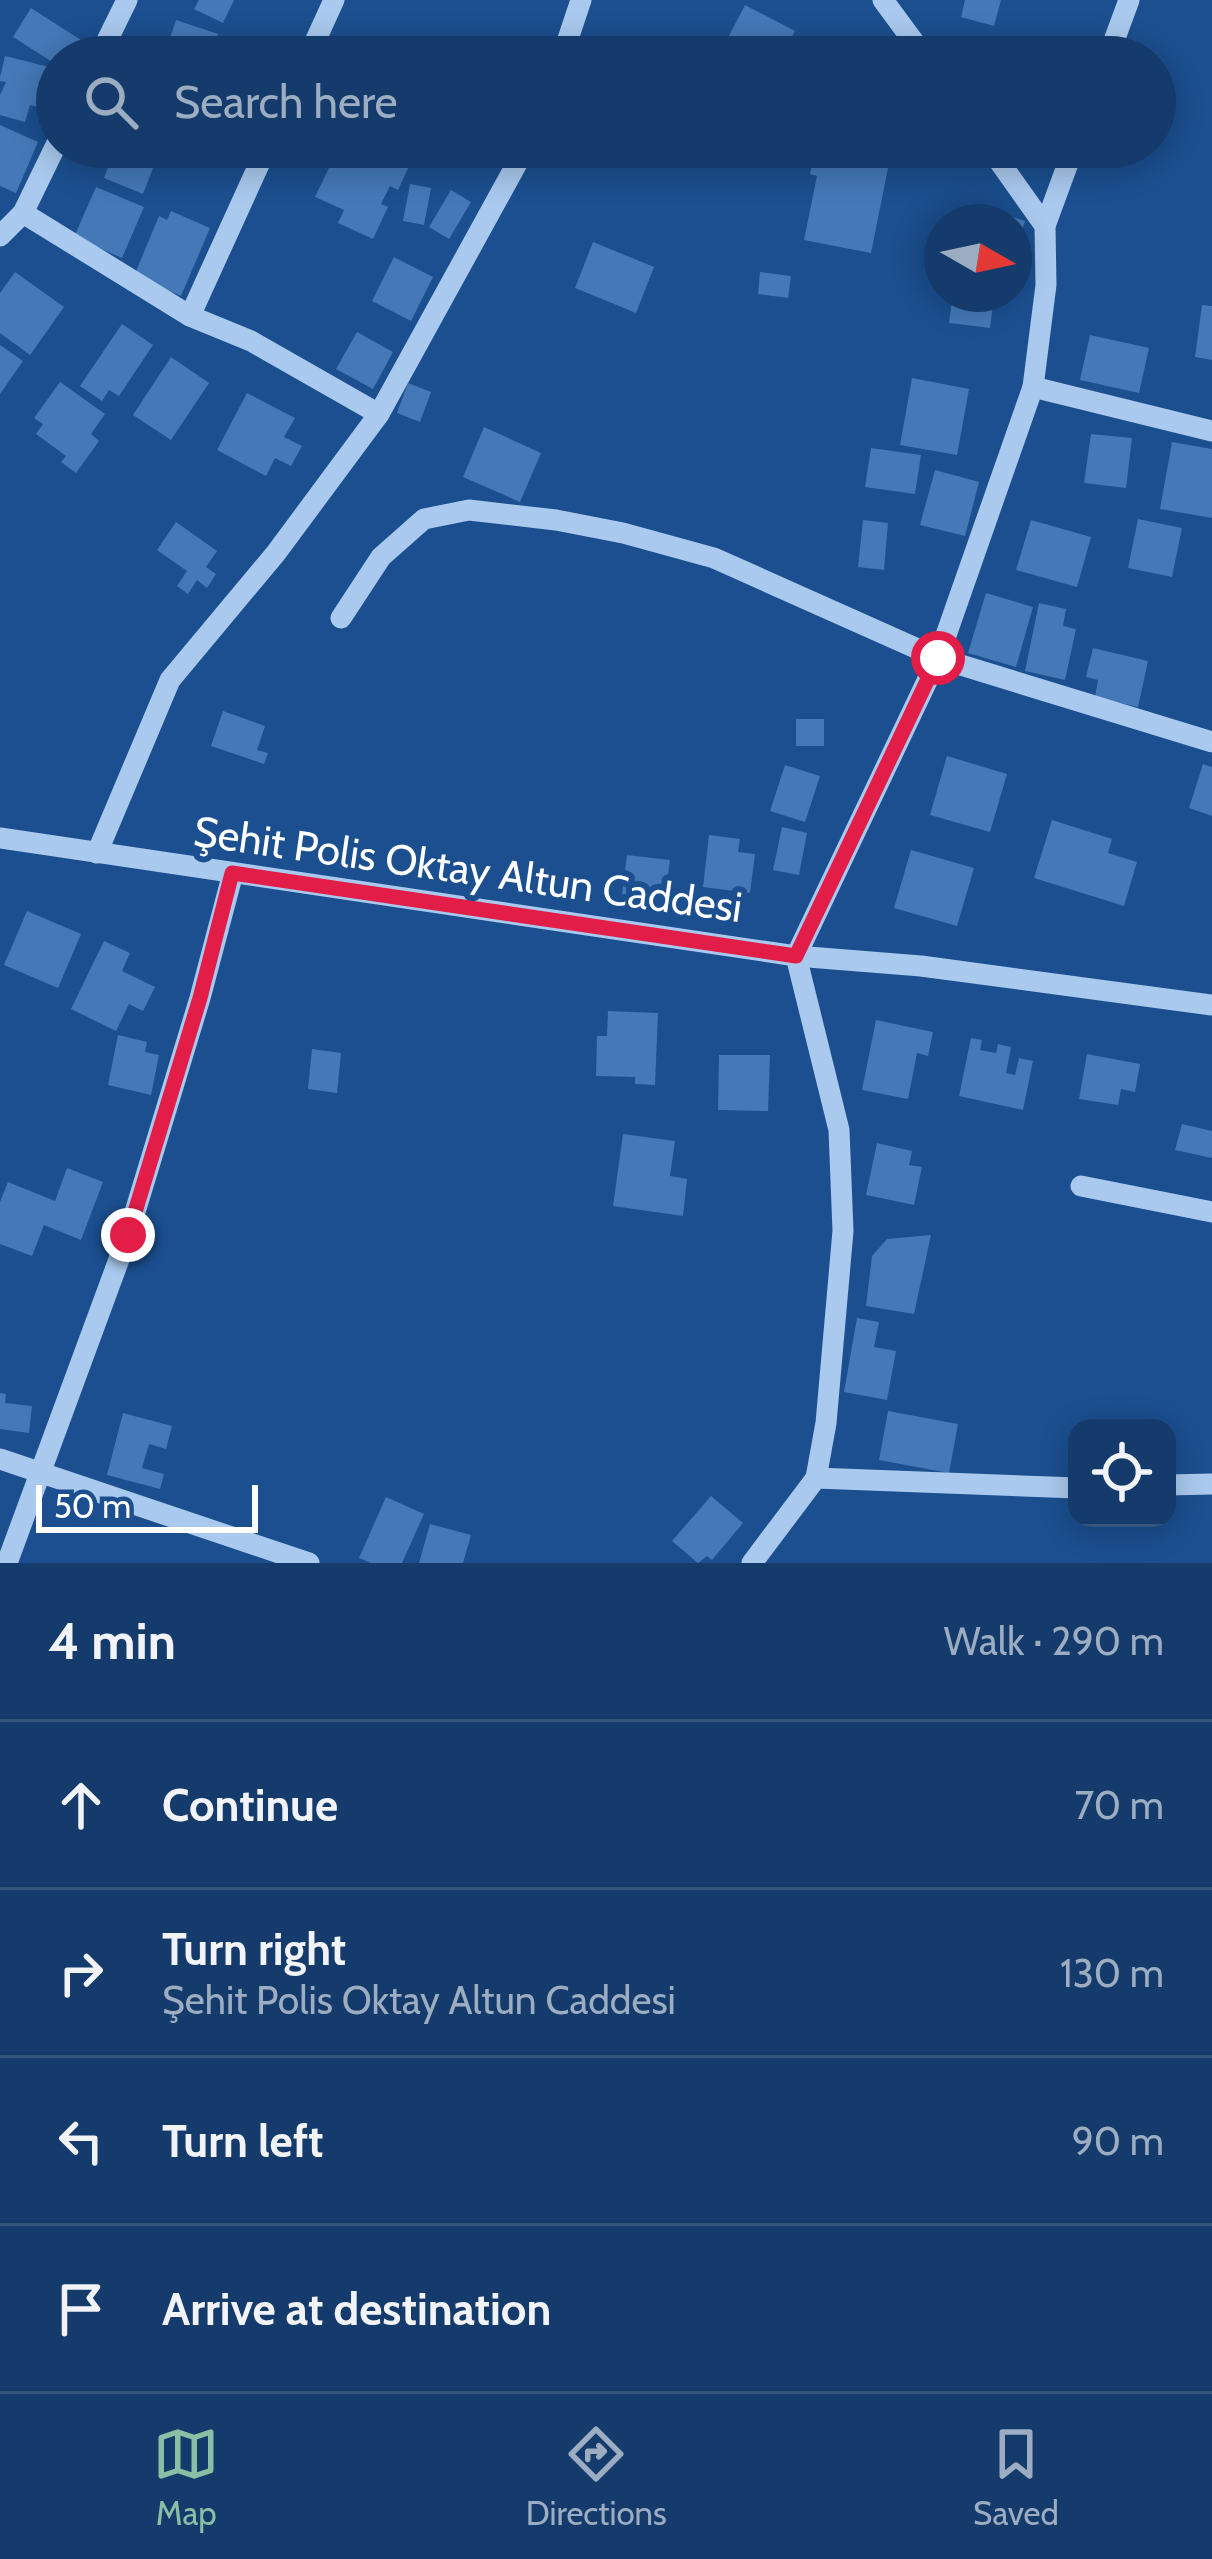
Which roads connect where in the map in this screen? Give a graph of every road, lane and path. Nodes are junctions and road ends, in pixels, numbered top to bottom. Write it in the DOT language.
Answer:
graph roads {
  1 [pos="127,0"];
  2 [pos="334,0"];
  3 [pos="580,0"];
  4 [pos="1129,0"];
  5 [pos="892,4"];
  6 [pos="109,36"];
  7 [pos="318,36"];
  8 [pos="569,36"];
  9 [pos="912,36"];
  10 [pos="1116,36"];
  11 [pos="45,168"];
  12 [pos="257,168"];
  13 [pos="514,168"];
  14 [pos="1004,168"];
  15 [pos="1066,168"];
  16 [pos="23,213"];
  17 [pos="1045,226"];
  18 [pos="0,236"];
  19 [pos="190,316"];
  20 [pos="1033,387"];
  21 [pos="379,414"];
  22 [pos="1212,430"];
  23 [pos="341,618"];
  24 [pos="938,658"];
  25 [pos="1212,742"];
  26 [pos="0,838"];
  27 [pos="97,853"];
  28 [pos="232,873"];
  29 [pos="796,956"];
  30 [pos="1212,1005"];
  31 [pos="1081,1186"];
  32 [pos="1212,1212"];
  33 [pos="0,1459"];
  34 [pos="39,1469"];
  35 [pos="816,1478"];
  36 [pos="1212,1484"];
  37 [pos="1176,1485"];
  38 [pos="1068,1488"];
  39 [pos="7,1563"];
  40 [pos="309,1563"];
  41 [pos="752,1563"];
  1 -- 6 [label="street"];
  2 -- 7 [label="street"];
  3 -- 8 [label="street"];
  4 -- 10 [label="street"];
  5 -- 9 [label="street"];
  11 -- 16 [label="street"];
  12 -- 19 [label="street"];
  13 -- 21 [label="street"];
  14 -- 17 [label="street"];
  15 -- 17 [label="street"];
  16 -- 18 [label="street"];
  16 -- 19 [label="street"];
  17 -- 20 [label="street"];
  19 -- 21 [label="street"];
  20 -- 22 [label="street"];
  20 -- 24 [label="street"];
  21 -- 27 [label="street"];
  23 -- 24 [label="street"];
  24 -- 25 [label="street"];
  24 -- 29 [label="street"];
  26 -- 27 [label="street, Şehit Polis Oktay Altun Caddesi"];
  27 -- 28 [label="street, Şehit Polis Oktay Altun Caddesi"];
  28 -- 29 [label="street, Şehit Polis Oktay Altun Caddesi"];
  28 -- 34 [label="street"];
  29 -- 30 [label="street, Şehit Polis Oktay Altun Caddesi"];
  29 -- 35 [label="street"];
  31 -- 32 [label="street"];
  33 -- 34 [label="street"];
  34 -- 39 [label="street"];
  34 -- 40 [label="street"];
  35 -- 38 [label="street"];
  35 -- 41 [label="street"];
  36 -- 37 [label="street"];
}
